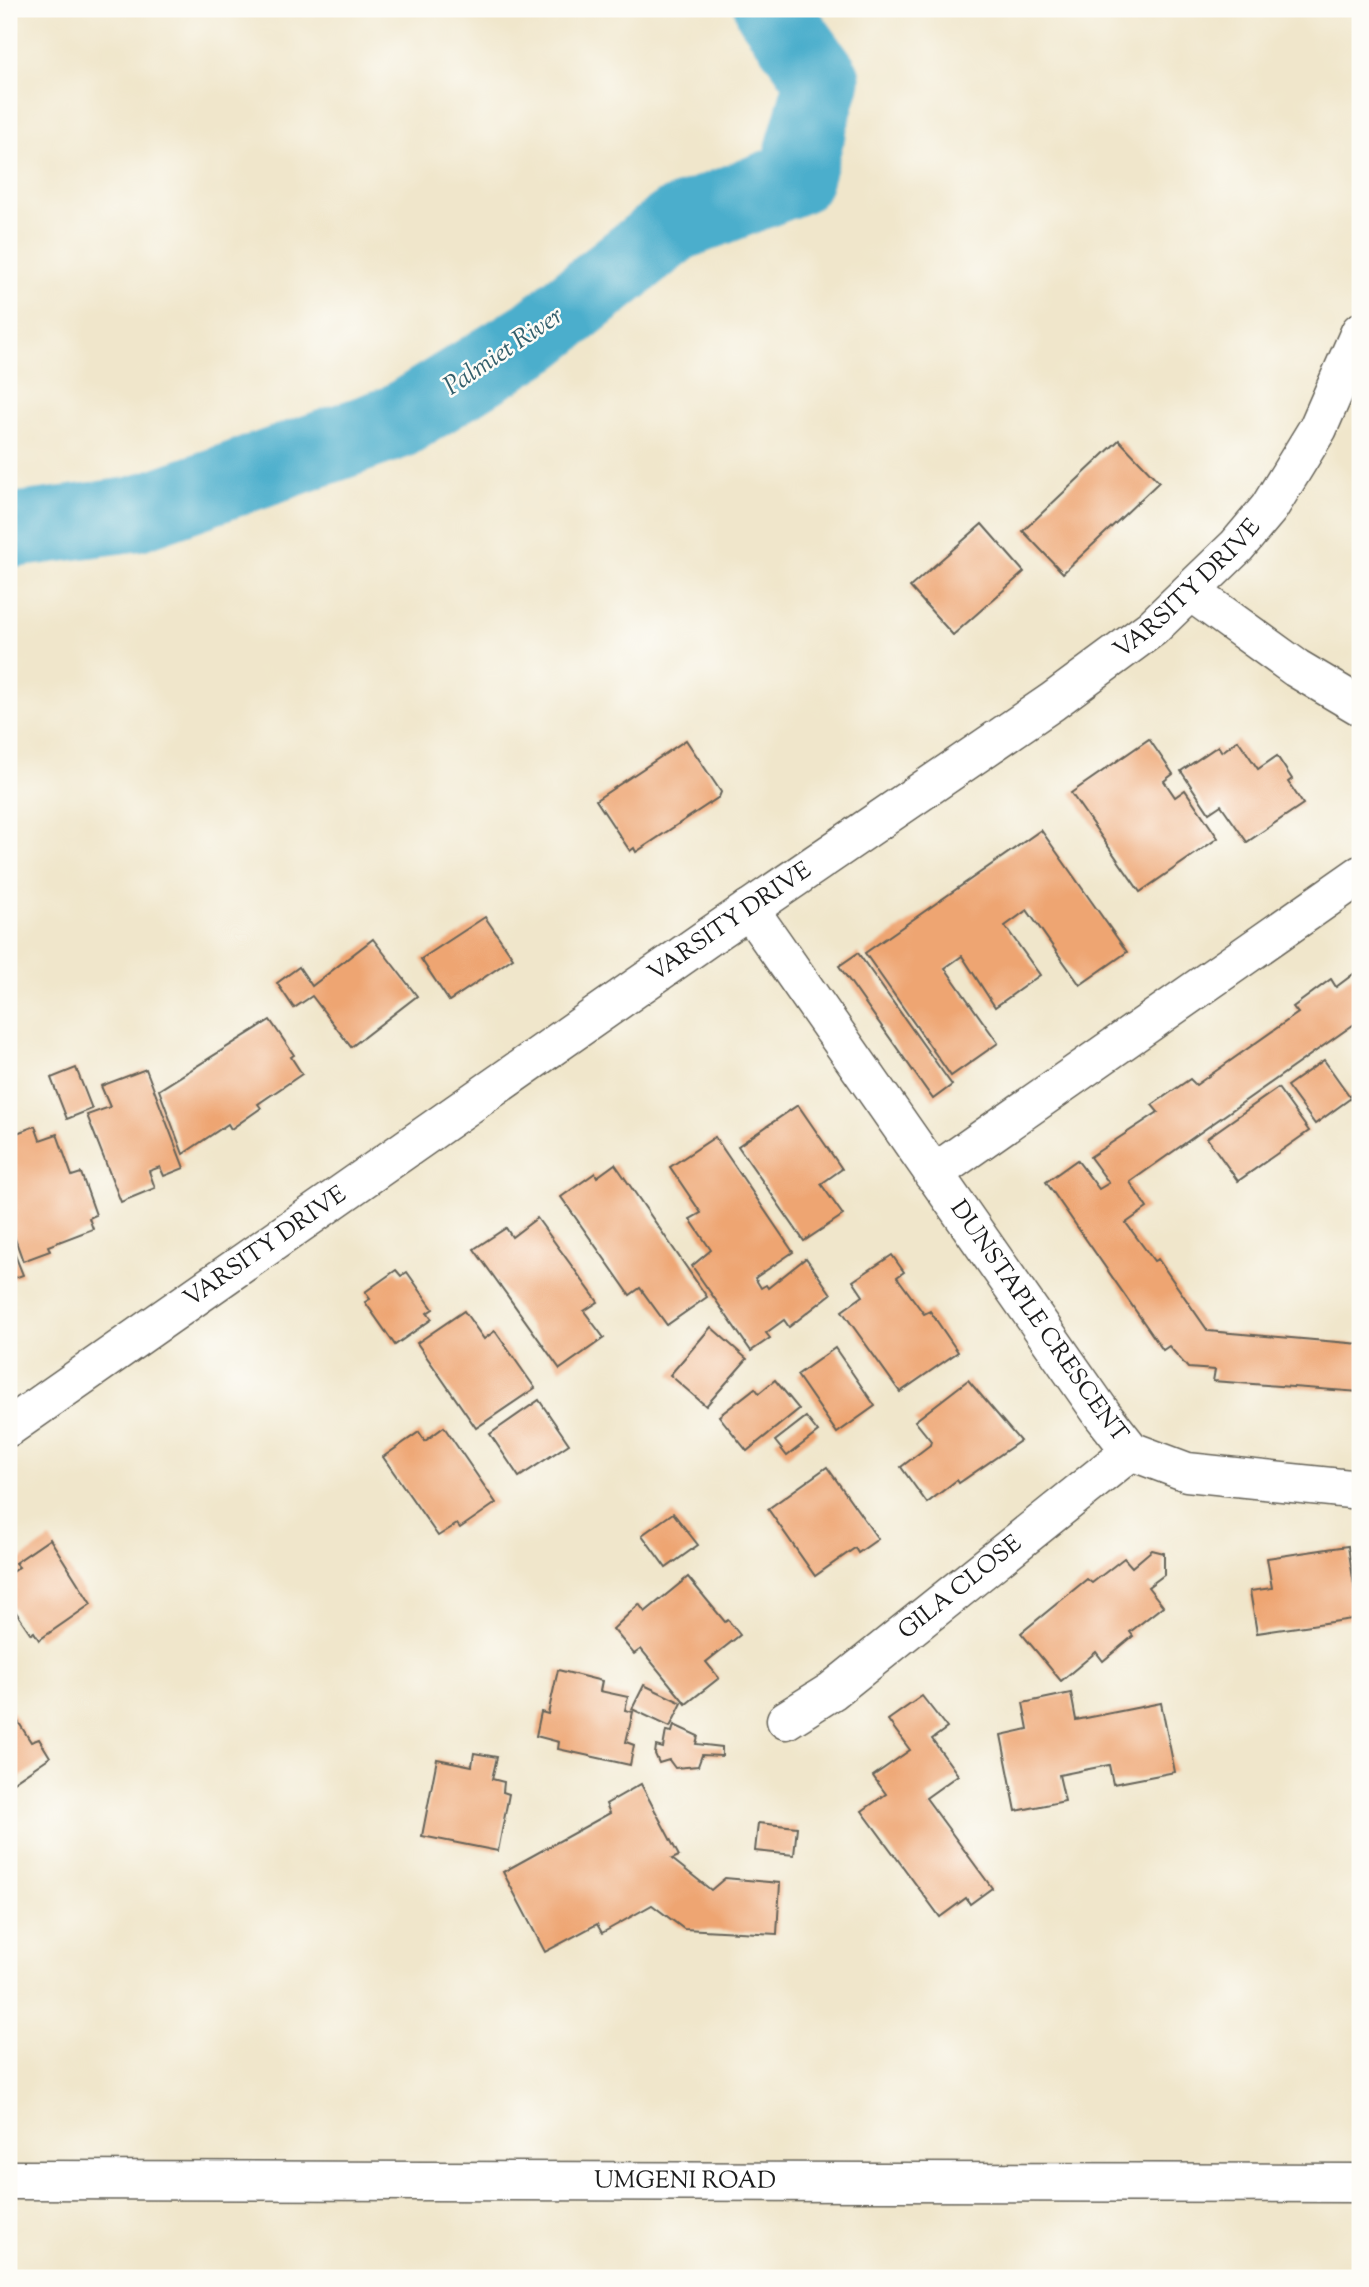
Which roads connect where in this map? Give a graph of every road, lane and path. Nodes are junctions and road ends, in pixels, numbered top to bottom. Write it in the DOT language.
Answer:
graph roads {
  1 [pos="1360,332"];
  2 [pos="1191,592"];
  3 [pos="1360,706"];
  4 [pos="1360,875"];
  5 [pos="749,909"];
  6 [pos="933,1174"];
  7 [pos="9,1427"];
  8 [pos="1131,1451"];
  9 [pos="1360,1490"];
  10 [pos="786,1720"];
  11 [pos="9,2180"];
  12 [pos="1360,2183"];
  1 -- 2 [label="main road, VARSITY DRIVE"];
  2 -- 3 [label="main road"];
  2 -- 5 [label="main road, VARSITY DRIVE"];
  4 -- 6 [label="main road"];
  5 -- 6 [label="main road, DUNSTAPLE CRESCENT"];
  5 -- 7 [label="main road, VARSITY DRIVE"];
  6 -- 8 [label="main road, DUNSTAPLE CRESCENT"];
  8 -- 9 [label="main road, DUNSTAPLE CRESCENT"];
  8 -- 10 [label="main road, GILA CLOSE"];
  11 -- 12 [label="main road, UMGENI ROAD"];
}
